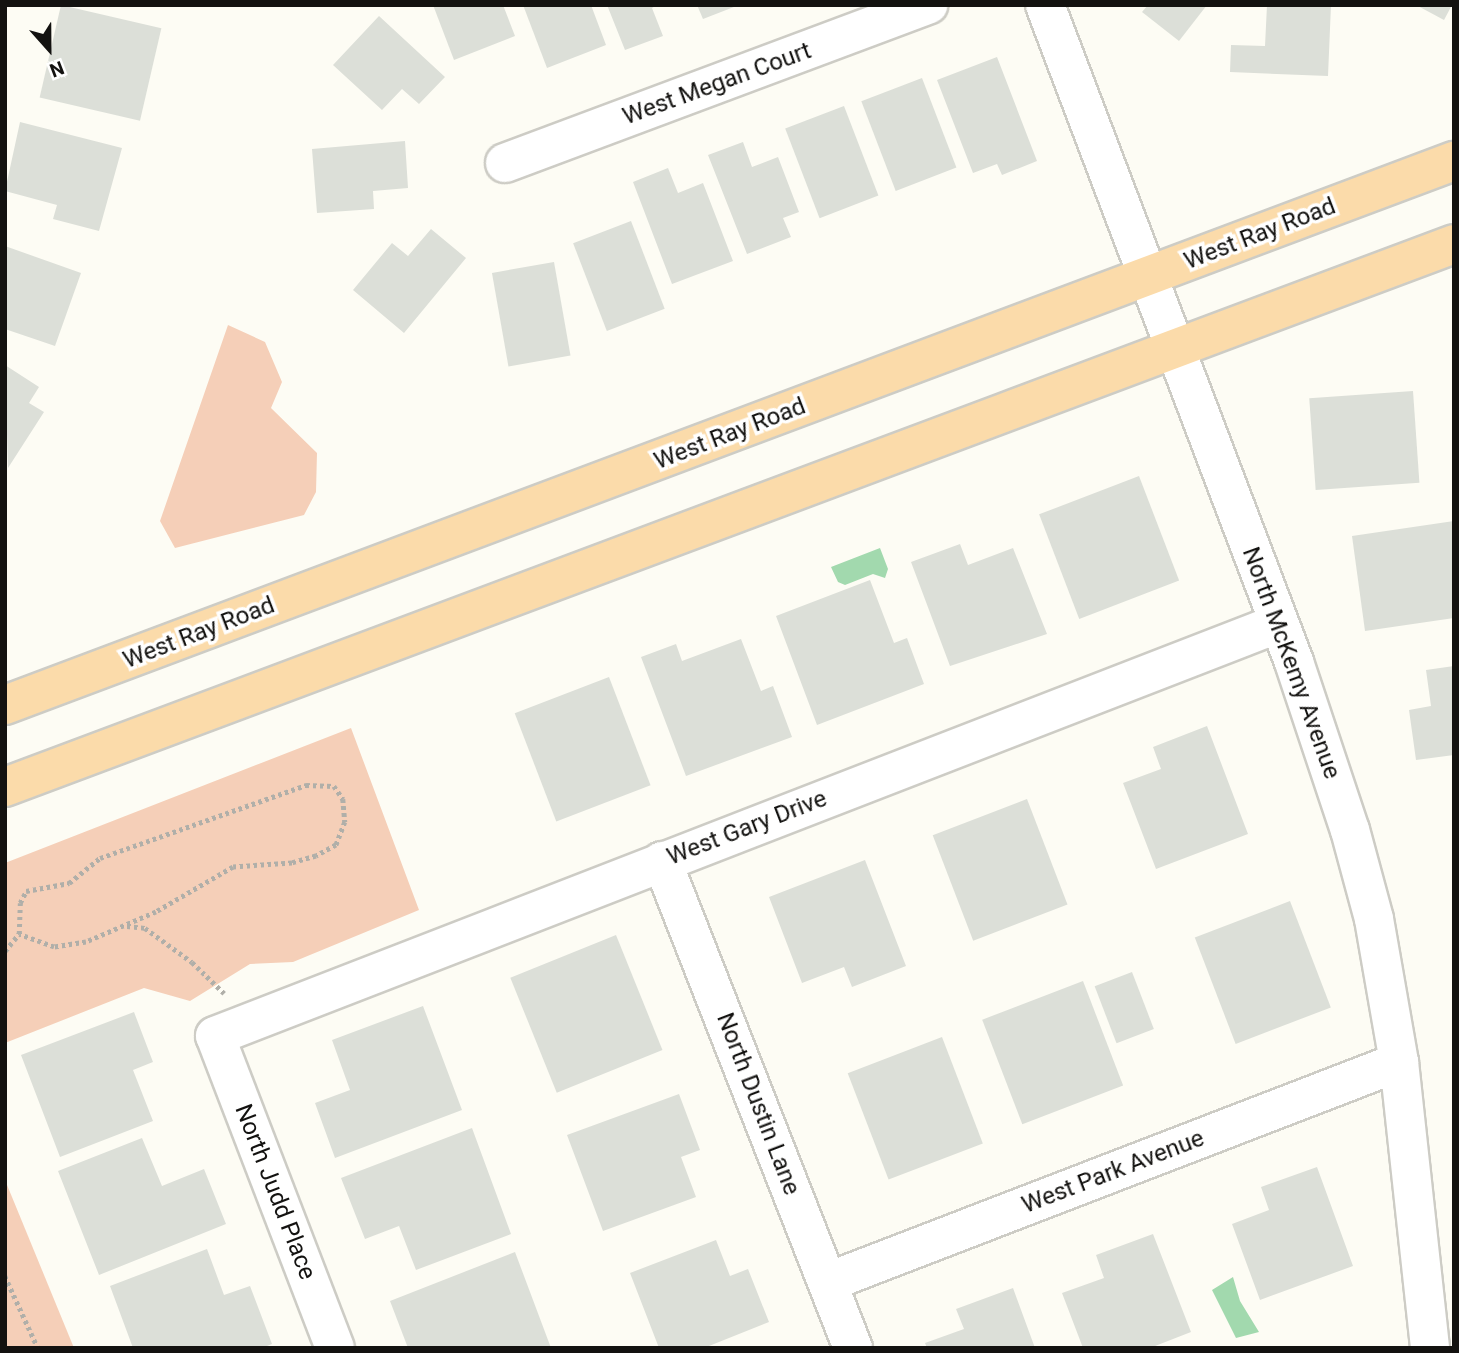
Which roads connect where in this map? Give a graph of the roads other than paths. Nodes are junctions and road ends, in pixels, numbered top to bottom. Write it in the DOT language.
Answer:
graph roads {
  1 [pos="928,5"];
  2 [pos="1045,5"];
  3 [pos="1454,161"];
  4 [pos="505,163"];
  5 [pos="1454,244"];
  6 [pos="1149,276"];
  7 [pos="1175,347"];
  8 [pos="1279,623"];
  9 [pos="5,705"];
  10 [pos="5,787"];
  11 [pos="662,861"];
  12 [pos="232,1029"];
  13 [pos="1399,1062"];
  14 [pos="828,1282"];
  15 [pos="335,1348"];
  16 [pos="853,1348"];
  17 [pos="1430,1348"];
  1 -- 4 [label="street, West Megan Court"];
  2 -- 6 [label="street, North McKemy Avenue"];
  3 -- 6 [label="main road, West Ray Road"];
  5 -- 7 [label="main road"];
  6 -- 7 [label="street, North McKemy Avenue"];
  6 -- 9 [label="main road, West Ray Road"];
  7 -- 8 [label="street, North McKemy Avenue"];
  7 -- 10 [label="main road"];
  8 -- 11 [label="street, West Gary Drive"];
  8 -- 13 [label="street, North McKemy Avenue"];
  11 -- 12 [label="street, West Gary Drive"];
  11 -- 14 [label="street, North Dustin Lane"];
  12 -- 15 [label="street, North Judd Place"];
  13 -- 14 [label="street, West Park Avenue"];
  13 -- 17 [label="street, North McKemy Avenue"];
  14 -- 16 [label="street, North Dustin Lane"];
}
